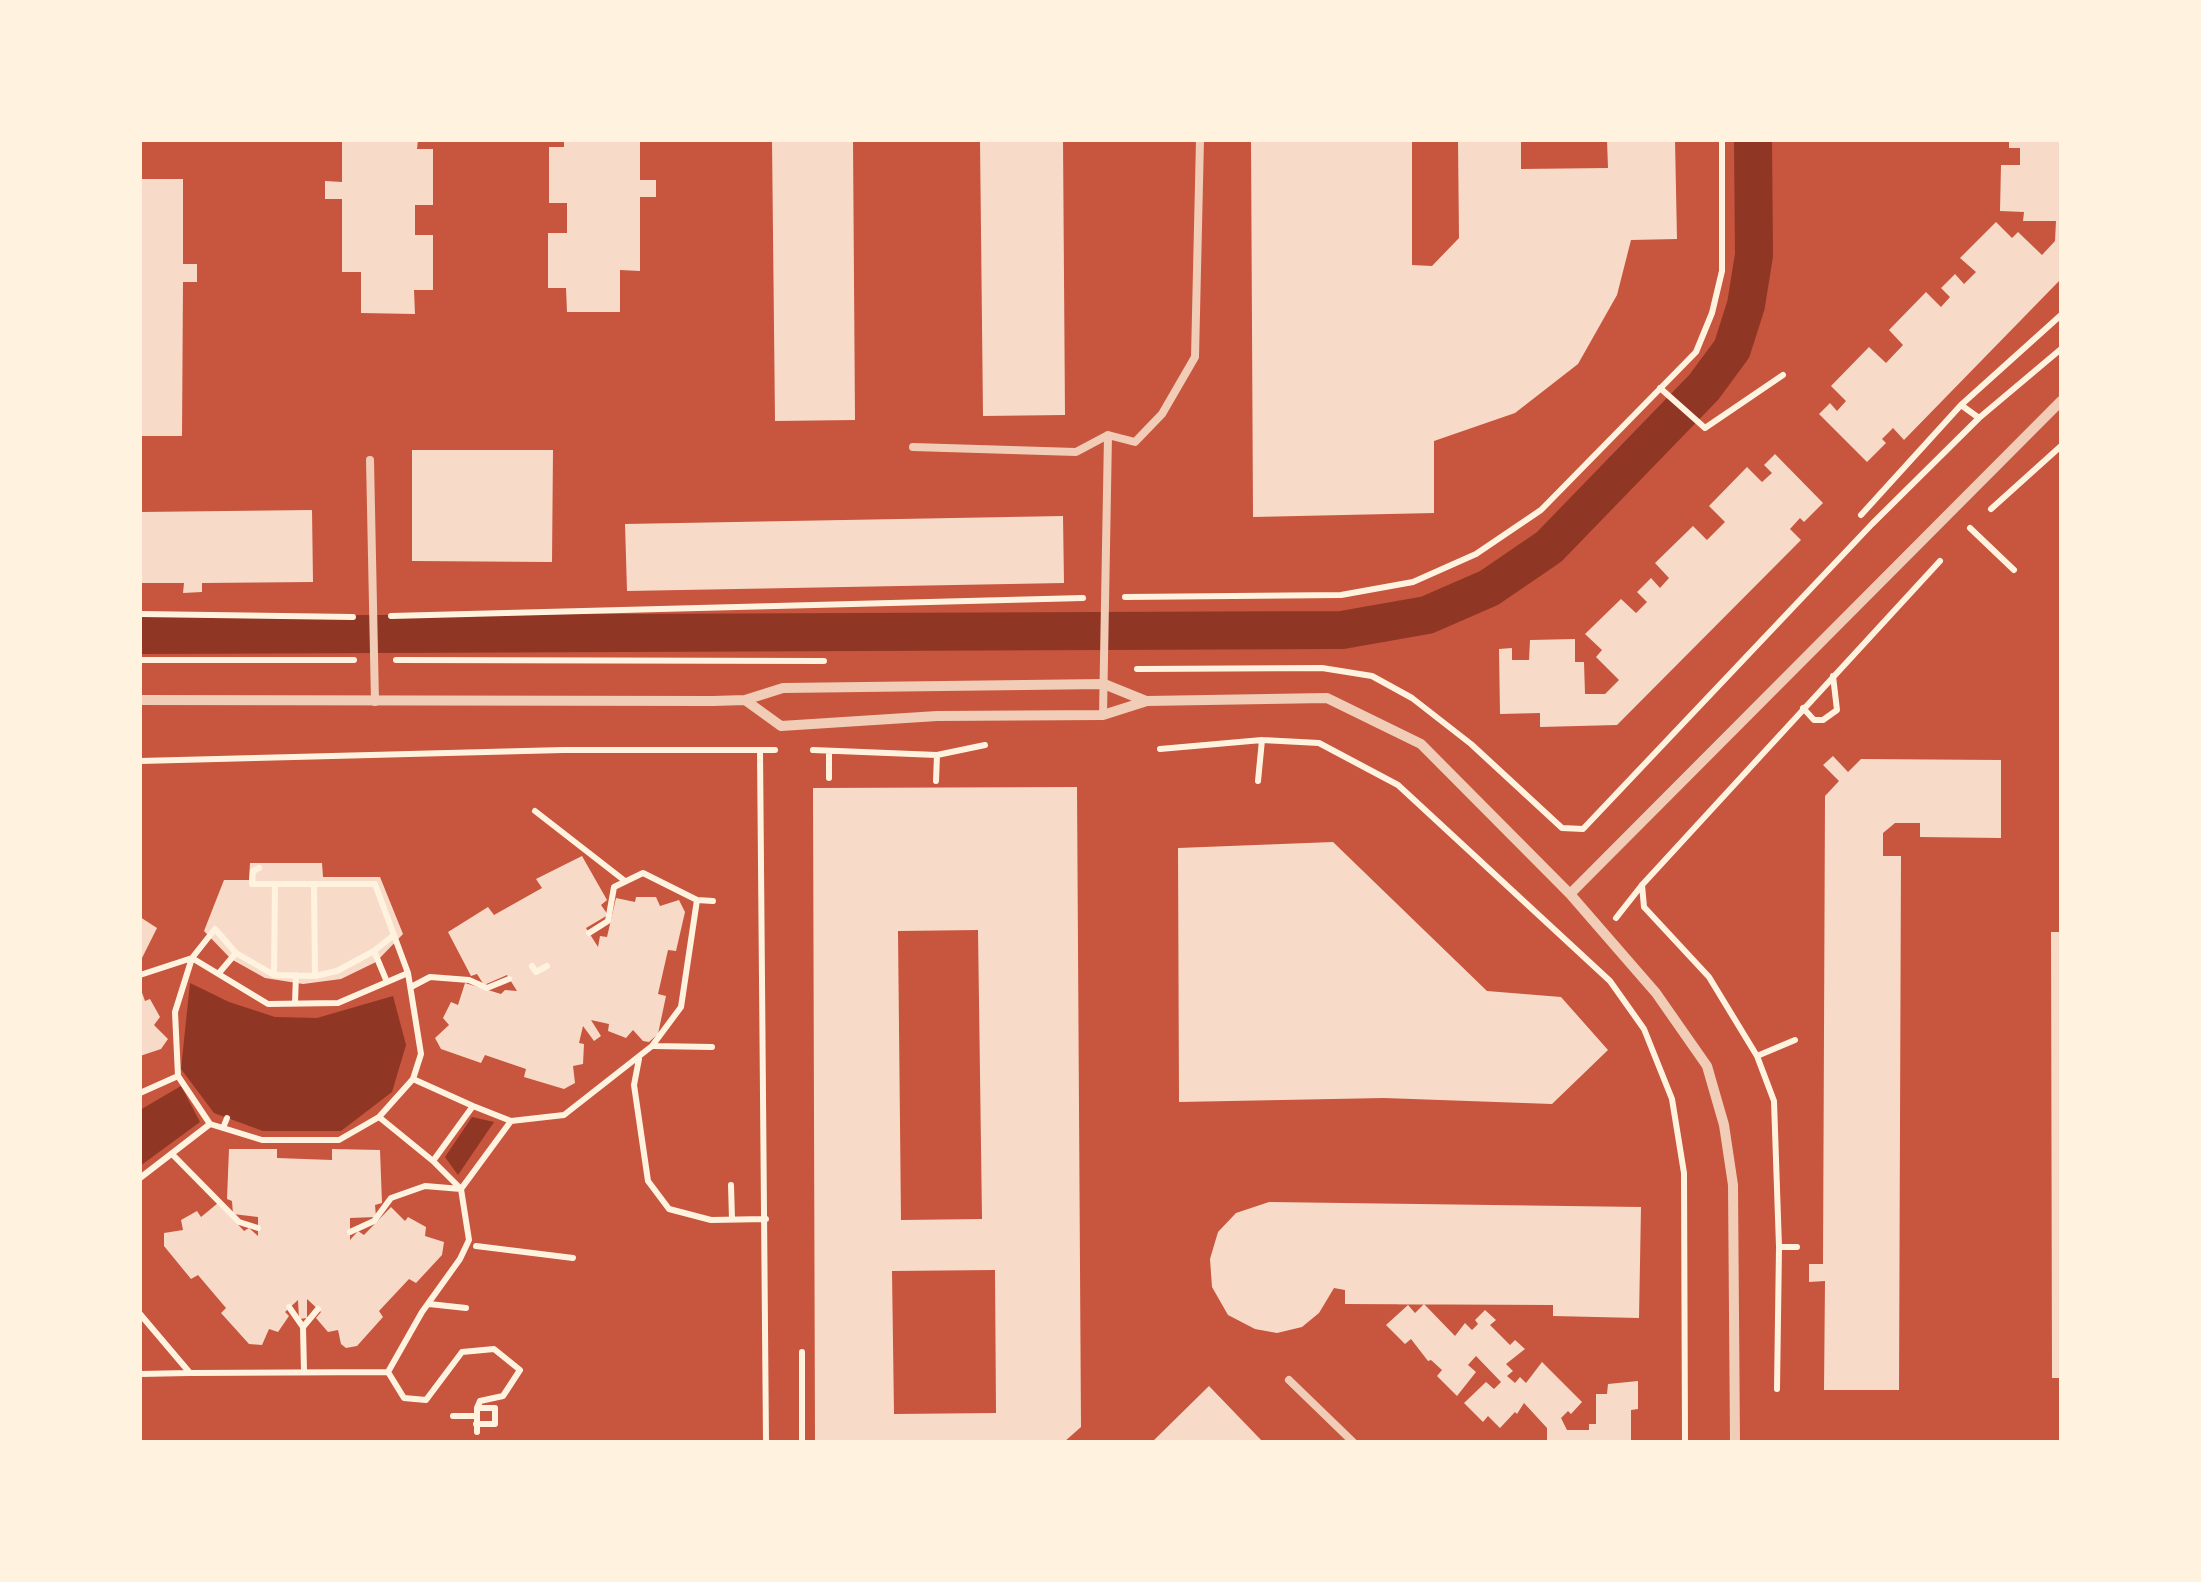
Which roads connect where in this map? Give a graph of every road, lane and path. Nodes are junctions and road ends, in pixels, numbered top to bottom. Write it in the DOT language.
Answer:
graph roads {
  1 [pos="1200,140"];
  2 [pos="1722,140"];
  3 [pos="2061,315"];
  4 [pos="2061,350"];
  5 [pos="1783,374"];
  6 [pos="1660,388"];
  7 [pos="2061,401"];
  8 [pos="1961,405"];
  9 [pos="1979,418"];
  10 [pos="1108,435"];
  11 [pos="2061,446"];
  12 [pos="913,447"];
  13 [pos="370,460"];
  14 [pos="1861,514"];
  15 [pos="1970,528"];
  16 [pos="1957,542"];
  17 [pos="1945,555"];
  18 [pos="2014,570"];
  19 [pos="1106,596"];
  20 [pos="140,614"];
  21 [pos="373,622"];
  22 [pos="374,656"];
  23 [pos="140,660"];
  24 [pos="828,661"];
  25 [pos="1833,674"];
  26 [pos="1104,684"];
  27 [pos="140,700"];
  28 [pos="744,700"];
  29 [pos="1147,701"];
  30 [pos="375,702"];
  31 [pos="1803,708"];
  32 [pos="1103,715"];
  33 [pos="1262,740"];
  34 [pos="986,744"];
  35 [pos="1160,749"];
  36 [pos="760,750"];
  37 [pos="780,750"];
  38 [pos="810,750"];
  39 [pos="829,751"];
  40 [pos="937,755"];
  41 [pos="140,761"];
  42 [pos="829,778"];
  43 [pos="936,781"];
  44 [pos="1258,781"];
  45 [pos="535,812"];
  46 [pos="1583,829"];
  47 [pos="259,868"];
  48 [pos="352,880"];
  49 [pos="625,882"];
  50 [pos="275,884"];
  51 [pos="314,884"];
  52 [pos="334,884"];
  53 [pos="1570,894"];
  54 [pos="697,900"];
  55 [pos="713,901"];
  56 [pos="394,934"];
  57 [pos="589,934"];
  58 [pos="374,951"];
  59 [pos="236,953"];
  60 [pos="192,958"];
  61 [pos="532,966"];
  62 [pos="547,966"];
  63 [pos="408,973"];
  64 [pos="219,974"];
  65 [pos="140,975"];
  66 [pos="274,975"];
  67 [pos="296,975"];
  68 [pos="314,976"];
  69 [pos="509,979"];
  70 [pos="387,982"];
  71 [pos="411,987"];
  72 [pos="294,1003"];
  73 [pos="1795,1040"];
  74 [pos="652,1046"];
  75 [pos="712,1047"];
  76 [pos="1758,1056"];
  77 [pos="639,1058"];
  78 [pos="178,1076"];
  79 [pos="413,1080"];
  80 [pos="140,1093"];
  81 [pos="473,1106"];
  82 [pos="379,1117"];
  83 [pos="227,1118"];
  84 [pos="512,1121"];
  85 [pos="210,1124"];
  86 [pos="223,1128"];
  87 [pos="172,1154"];
  88 [pos="433,1162"];
  89 [pos="140,1178"];
  90 [pos="731,1185"];
  91 [pos="461,1189"];
  92 [pos="732,1219"];
  93 [pos="766,1219"];
  94 [pos="258,1228"];
  95 [pos="350,1232"];
  96 [pos="472,1243"];
  97 [pos="1779,1247"];
  98 [pos="1796,1247"];
  99 [pos="573,1258"];
  100 [pos="427,1304"];
  101 [pos="290,1307"];
  102 [pos="466,1308"];
  103 [pos="318,1309"];
  104 [pos="140,1314"];
  105 [pos="304,1327"];
  106 [pos="802,1352"];
  107 [pos="304,1371"];
  108 [pos="388,1372"];
  109 [pos="190,1373"];
  110 [pos="140,1374"];
  111 [pos="1290,1380"];
  112 [pos="1777,1390"];
  113 [pos="453,1416"];
  114 [pos="766,1442"];
  115 [pos="802,1442"];
  116 [pos="1353,1442"];
  117 [pos="1685,1442"];
  118 [pos="1735,1442"];
  1 -- 10 [label="lane"];
  2 -- 6 [label="path"];
  3 -- 8 [label="path"];
  4 -- 9 [label="path"];
  5 -- 6 [label="path"];
  6 -- 19 [label="path"];
  7 -- 53 [label="street"];
  8 -- 9 [label="path"];
  8 -- 14 [label="path"];
  9 -- 46 [label="path"];
  10 -- 12 [label="lane"];
  10 -- 19 [label="lane"];
  11 -- 15 [label="path"];
  13 -- 21 [label="lane"];
  15 -- 16 [label="path"];
  15 -- 18 [label="path"];
  17 -- 25 [label="path"];
  19 -- 21 [label="path"];
  19 -- 26 [label="lane"];
  20 -- 21 [label="path"];
  21 -- 22 [label="lane"];
  22 -- 23 [label="path"];
  22 -- 24 [label="path"];
  22 -- 30 [label="lane"];
  25 -- 31 [label="path"];
  25 -- 31 [label="path"];
  26 -- 28 [label="street"];
  26 -- 29 [label="street"];
  26 -- 32 [label="lane"];
  27 -- 30 [label="street"];
  28 -- 30 [label="street"];
  28 -- 32 [label="street"];
  29 -- 32 [label="street"];
  29 -- 53 [label="street"];
  31 -- 76 [label="path"];
  33 -- 35 [label="path"];
  33 -- 44 [label="path"];
  33 -- 117 [label="path"];
  34 -- 40 [label="path"];
  36 -- 37 [label="path"];
  36 -- 41 [label="path"];
  36 -- 93 [label="path"];
  38 -- 39 [label="path"];
  39 -- 40 [label="path"];
  39 -- 42 [label="path"];
  40 -- 43 [label="path"];
  45 -- 49 [label="path"];
  47 -- 50 [label="path"];
  48 -- 52 [label="path"];
  49 -- 54 [label="path"];
  49 -- 57 [label="path"];
  50 -- 51 [label="path"];
  50 -- 66 [label="path"];
  51 -- 52 [label="path"];
  51 -- 68 [label="path"];
  52 -- 56 [label="path"];
  53 -- 118 [label="street"];
  54 -- 55 [label="path"];
  54 -- 74 [label="path"];
  56 -- 58 [label="path"];
  56 -- 63 [label="path"];
  58 -- 68 [label="path"];
  58 -- 70 [label="path"];
  59 -- 60 [label="path"];
  59 -- 64 [label="path"];
  59 -- 66 [label="path"];
  60 -- 64 [label="path"];
  60 -- 65 [label="path"];
  60 -- 78 [label="path"];
  61 -- 62 [label="path"];
  63 -- 70 [label="path"];
  63 -- 71 [label="path"];
  64 -- 72 [label="path"];
  66 -- 67 [label="path"];
  67 -- 68 [label="path"];
  67 -- 72 [label="path"];
  69 -- 71 [label="path"];
  70 -- 72 [label="path"];
  71 -- 79 [label="path"];
  73 -- 76 [label="path"];
  74 -- 75 [label="path"];
  74 -- 77 [label="path"];
  76 -- 97 [label="path"];
  77 -- 84 [label="path"];
  77 -- 92 [label="path"];
  78 -- 80 [label="path"];
  78 -- 85 [label="path"];
  79 -- 81 [label="path"];
  79 -- 82 [label="path"];
  81 -- 84 [label="path"];
  81 -- 88 [label="path"];
  82 -- 86 [label="path"];
  82 -- 88 [label="path"];
  83 -- 86 [label="path"];
  84 -- 91 [label="path"];
  85 -- 86 [label="path"];
  85 -- 87 [label="path"];
  87 -- 89 [label="path"];
  87 -- 94 [label="path"];
  88 -- 91 [label="path"];
  90 -- 92 [label="path"];
  91 -- 95 [label="path"];
  91 -- 96 [label="path"];
  92 -- 93 [label="path"];
  93 -- 114 [label="path"];
  96 -- 99 [label="path"];
  96 -- 100 [label="path"];
  97 -- 98 [label="path"];
  97 -- 112 [label="path"];
  100 -- 102 [label="path"];
  100 -- 108 [label="path"];
  101 -- 105 [label="path"];
  103 -- 105 [label="path"];
  104 -- 109 [label="path"];
  105 -- 107 [label="path"];
  106 -- 115 [label="path"];
  107 -- 108 [label="path"];
  107 -- 109 [label="path"];
  108 -- 113 [label="path"];
  109 -- 110 [label="path"];
  111 -- 116 [label="lane"];
}
